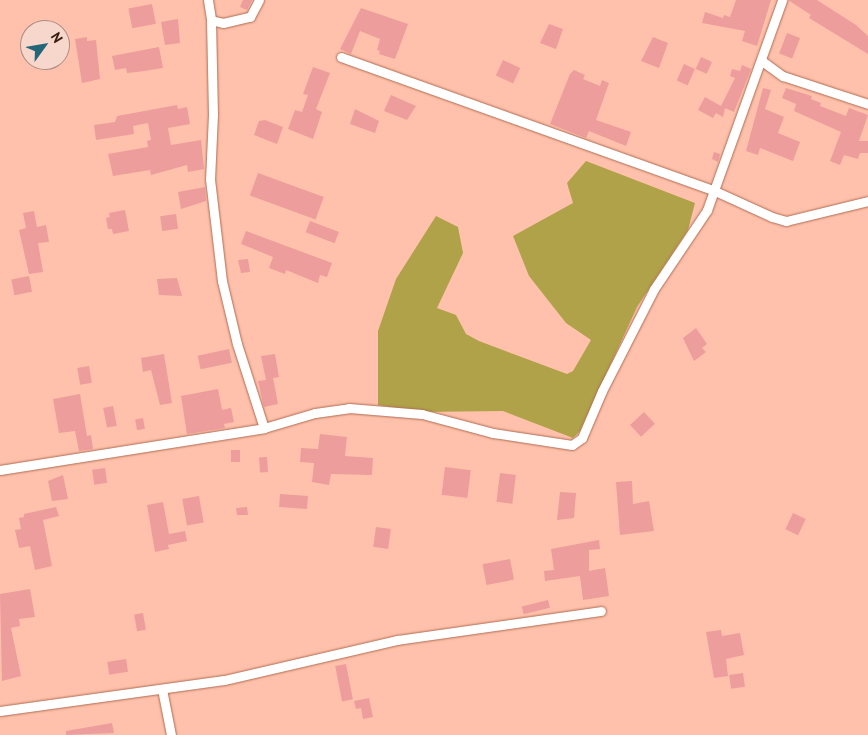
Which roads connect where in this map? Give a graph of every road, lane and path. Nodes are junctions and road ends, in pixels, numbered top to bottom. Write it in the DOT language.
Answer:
graph roads {
  1 [pos="208,0"];
  2 [pos="259,0"];
  3 [pos="782,0"];
  4 [pos="211,20"];
  5 [pos="341,57"];
  6 [pos="762,61"];
  7 [pos="868,104"];
  8 [pos="715,191"];
  9 [pos="868,201"];
  10 [pos="264,428"];
  11 [pos="0,470"];
  12 [pos="601,611"];
  13 [pos="162,689"];
  14 [pos="0,711"];
  15 [pos="171,735"];
  1 -- 4 [label="street"];
  2 -- 4 [label="street"];
  3 -- 6 [label="street"];
  4 -- 10 [label="street"];
  5 -- 8 [label="street"];
  6 -- 7 [label="street"];
  6 -- 8 [label="street"];
  8 -- 9 [label="street"];
  8 -- 10 [label="street"];
  10 -- 11 [label="street"];
  12 -- 13 [label="street"];
  13 -- 14 [label="street"];
  13 -- 15 [label="street"];
}
